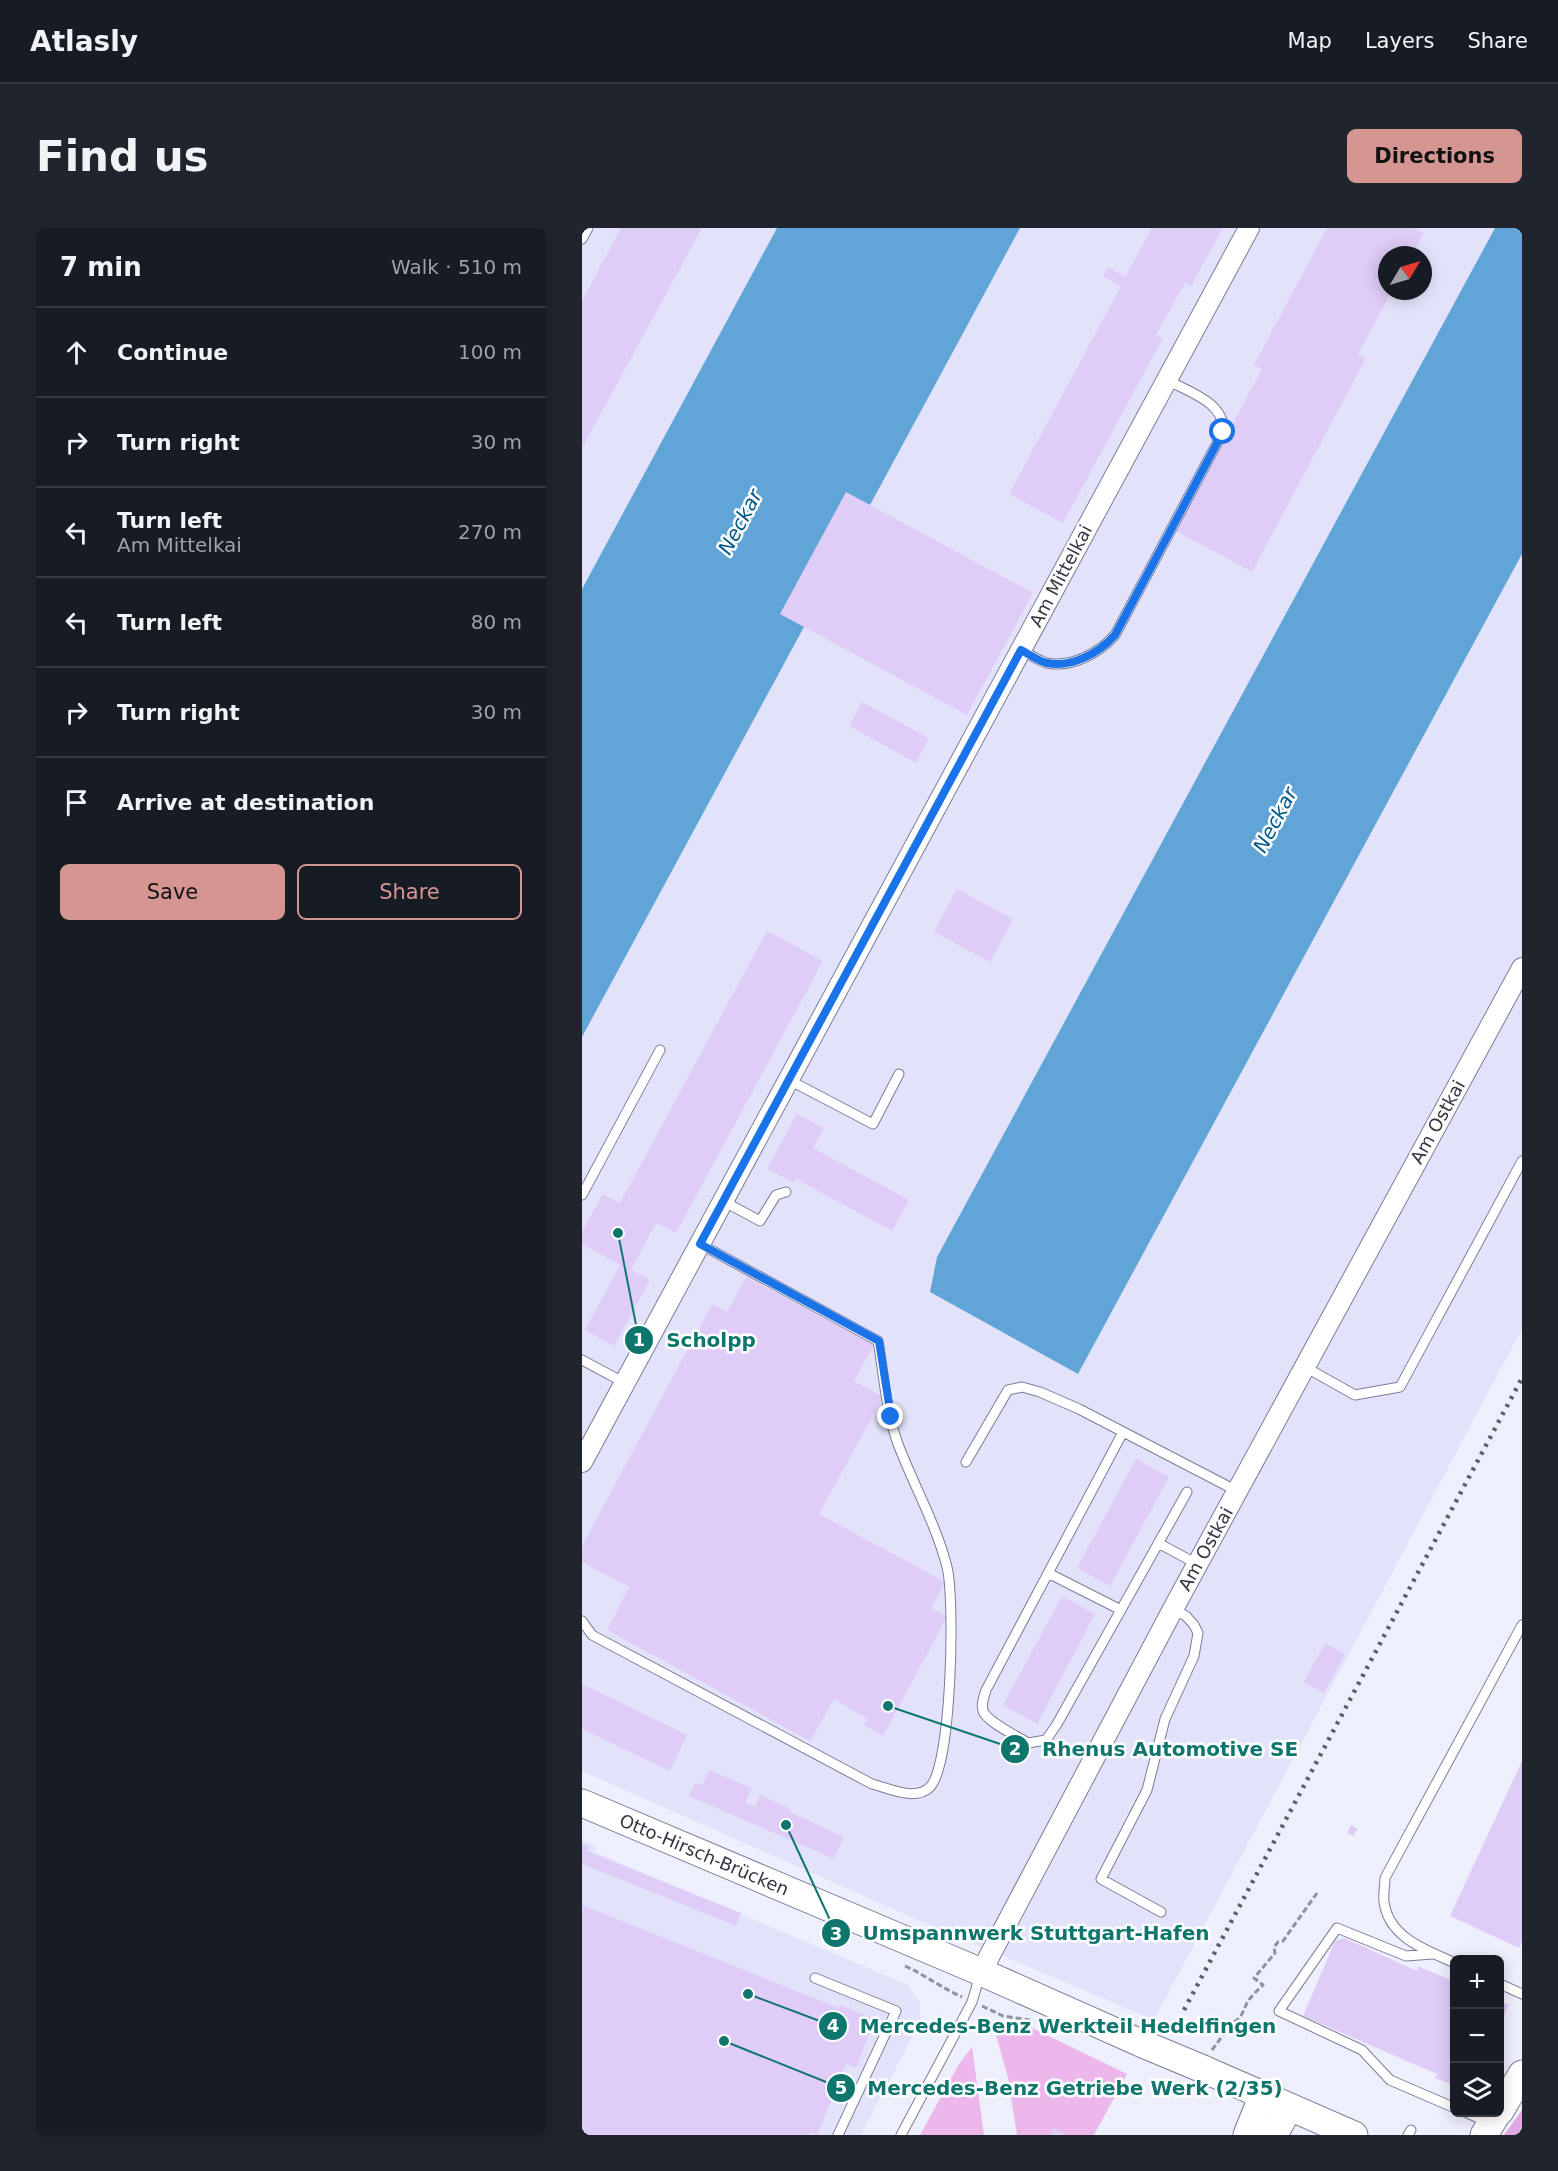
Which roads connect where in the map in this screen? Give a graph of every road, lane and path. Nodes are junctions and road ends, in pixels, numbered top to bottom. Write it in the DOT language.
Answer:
graph roads {
  1 [pos="588,228"];
  2 [pos="1249,228"];
  3 [pos="582,238"];
  4 [pos="1167,380"];
  5 [pos="1021,650"];
  6 [pos="1521,971"];
  7 [pos="660,1050"];
  8 [pos="899,1074"];
  9 [pos="789,1080"];
  10 [pos="1522,1161"];
  11 [pos="786,1192"];
  12 [pos="582,1195"];
  13 [pos="723,1201"];
  14 [pos="700,1244"];
  15 [pos="582,1360"];
  16 [pos="1305,1367"];
  17 [pos="625,1383"];
  18 [pos="1123,1432"];
  19 [pos="582,1462"];
  20 [pos="966,1462"];
  21 [pos="1237,1491"];
  22 [pos="1187,1492"];
  23 [pos="1158,1543"];
  24 [pos="1197,1564"];
  25 [pos="1048,1574"];
  26 [pos="1121,1610"];
  27 [pos="1173,1610"];
  28 [pos="582,1621"];
  29 [pos="1522,1625"];
  30 [pos="582,1803"];
  31 [pos="1317,1893"];
  32 [pos="1161,1912"];
  33 [pos="1435,1954"];
  34 [pos="1450,1961"];
  35 [pos="981,1972"];
  36 [pos="815,1978"];
  37 [pos="1504,1986"];
  38 [pos="1522,1994"];
  39 [pos="1199,2071"];
  40 [pos="1522,2074"];
  41 [pos="1183,2094"];
  42 [pos="1263,2095"];
  43 [pos="1450,2106"];
  44 [pos="1289,2107"];
  45 [pos="1493,2121"];
  46 [pos="838,2135"];
  47 [pos="901,2135"];
  48 [pos="1247,2135"];
  49 [pos="1274,2135"];
  50 [pos="1354,2135"];
  1 -- 3 [label="lane"];
  2 -- 4 [label="street, Am Mittelkai"];
  4 -- 5 [label="street, Am Mittelkai"];
  4 -- 5 [label="lane"];
  5 -- 9 [label="street, Am Mittelkai"];
  6 -- 16 [label="street, Am Ostkai"];
  7 -- 12 [label="lane"];
  8 -- 9 [label="lane"];
  9 -- 13 [label="street, Am Mittelkai"];
  10 -- 16 [label="lane"];
  11 -- 13 [label="lane"];
  13 -- 14 [label="street, Am Mittelkai"];
  14 -- 17 [label="street, Am Mittelkai"];
  14 -- 28 [label="lane"];
  15 -- 17 [label="lane"];
  16 -- 21 [label="street, Am Ostkai"];
  17 -- 19 [label="street, Am Mittelkai"];
  18 -- 20 [label="lane"];
  18 -- 21 [label="lane"];
  18 -- 25 [label="lane"];
  21 -- 24 [label="street, Am Ostkai"];
  22 -- 23 [label="lane"];
  23 -- 24 [label="lane"];
  23 -- 26 [label="lane"];
  24 -- 27 [label="street, Am Ostkai"];
  25 -- 26 [label="lane"];
  25 -- 26 [label="lane"];
  27 -- 32 [label="lane"];
  27 -- 35 [label="street, Am Ostkai"];
  29 -- 33 [label="lane"];
  30 -- 35 [label="main road, Otto-Hirsch-Brücken"];
  31 -- 39 [label="path"];
  33 -- 34 [label="lane"];
  33 -- 43 [label="lane"];
  35 -- 39 [label="main road, Otto-Hirsch-Brücken, bridge"];
  35 -- 47 [label="lane, Am Ostkai"];
  36 -- 46 [label="lane"];
  37 -- 38 [label="lane"];
  39 -- 41 [label="path"];
  39 -- 42 [label="main road, Otto-Hirsch-Brücken"];
  40 -- 45 [label="main road"];
  42 -- 44 [label="main road, Otto-Hirsch-Brücken"];
  42 -- 48 [label="main road"];
  44 -- 49 [label="main road"];
  44 -- 50 [label="main road, Otto-Hirsch-Brücken"];
}
